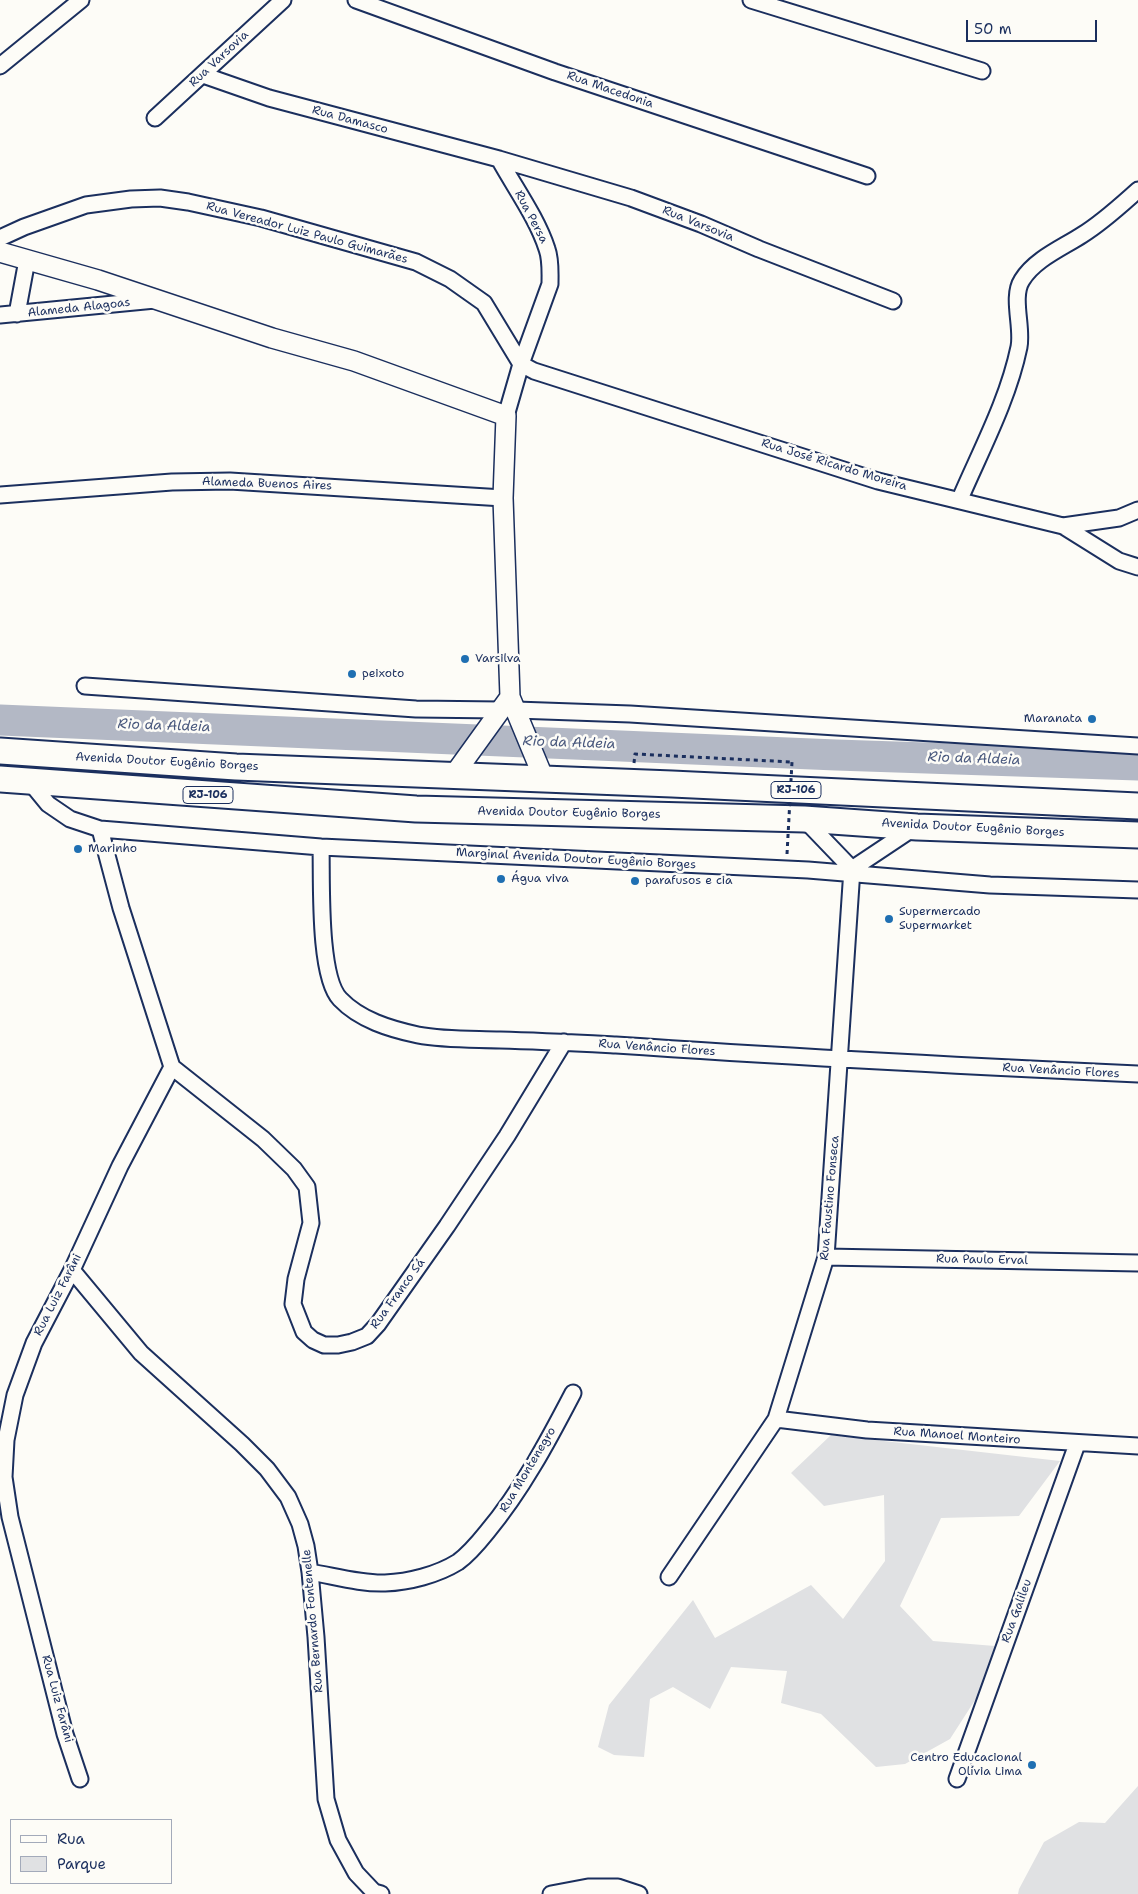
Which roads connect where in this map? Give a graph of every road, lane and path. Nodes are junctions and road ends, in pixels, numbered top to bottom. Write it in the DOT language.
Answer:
graph roads {
  1 [pos="82,0"];
  2 [pos="283,0"];
  3 [pos="356,0"];
  4 [pos="751,0"];
  5 [pos="767,2"];
  6 [pos="0,66"];
  7 [pos="982,71"];
  8 [pos="203,75"];
  9 [pos="155,118"];
  10 [pos="499,159"];
  11 [pos="866,176"];
  12 [pos="1138,190"];
  13 [pos="0,238"];
  14 [pos="0,252"];
  15 [pos="26,260"];
  16 [pos="158,300"];
  17 [pos="892,301"];
  18 [pos="17,314"];
  19 [pos="0,315"];
  20 [pos="521,364"];
  21 [pos="506,416"];
  22 [pos="0,495"];
  23 [pos="504,498"];
  24 [pos="960,499"];
  25 [pos="1138,510"];
  26 [pos="1063,526"];
  27 [pos="1138,567"];
  28 [pos="85,686"];
  29 [pos="507,712"];
  30 [pos="1138,746"];
  31 [pos="0,751"];
  32 [pos="540,770"];
  33 [pos="453,776"];
  34 [pos="0,779"];
  35 [pos="30,782"];
  36 [pos="633,782"];
  37 [pos="1138,806"];
  38 [pos="804,819"];
  39 [pos="916,826"];
  40 [pos="100,829"];
  41 [pos="1138,835"];
  42 [pos="321,847"];
  43 [pos="778,854"];
  44 [pos="852,872"];
  45 [pos="1138,890"];
  46 [pos="564,1042"];
  47 [pos="840,1060"];
  48 [pos="172,1067"];
  49 [pos="1138,1074"];
  50 [pos="826,1257"];
  51 [pos="1138,1263"];
  52 [pos="72,1270"];
  53 [pos="573,1393"];
  54 [pos="776,1419"];
  55 [pos="1077,1444"];
  56 [pos="1138,1446"];
  57 [pos="310,1572"];
  58 [pos="669,1577"];
  59 [pos="957,1778"];
  60 [pos="80,1779"];
  61 [pos="381,1894"];
  62 [pos="551,1894"];
  63 [pos="639,1894"];
  1 -- 6 [label="street"];
  2 -- 8 [label="street, Rua Varsovia"];
  3 -- 11 [label="street, Rua Macedonia"];
  4 -- 5 [label="street"];
  5 -- 7 [label="street"];
  8 -- 9 [label="street, Rua Varsovia"];
  8 -- 10 [label="street, Rua Damasco"];
  10 -- 17 [label="street, Rua Varsovia"];
  10 -- 20 [label="street, Rua Persa"];
  12 -- 24 [label="street"];
  13 -- 20 [label="street, Rua Vereador Luiz Paulo Guimarães"];
  14 -- 15 [label="street"];
  15 -- 16 [label="street"];
  15 -- 18 [label="street"];
  16 -- 18 [label="street, Alameda Alagoas"];
  16 -- 21 [label="street"];
  18 -- 19 [label="street, Alameda Alagoas"];
  20 -- 21 [label="street"];
  20 -- 24 [label="street, Rua José Ricardo Moreira"];
  21 -- 23 [label="street"];
  22 -- 23 [label="street, Alameda Buenos Aires"];
  23 -- 29 [label="street"];
  24 -- 26 [label="street, Rua José Ricardo Moreira"];
  25 -- 26 [label="street"];
  26 -- 27 [label="street"];
  28 -- 29 [label="street"];
  29 -- 30 [label="street"];
  29 -- 32 [label="street"];
  29 -- 33 [label="street"];
  31 -- 33 [label="highway, Avenida Doutor Eugênio Borges / RJ-106"];
  32 -- 33 [label="highway, Avenida Doutor Eugênio Borges / RJ-106"];
  32 -- 36 [label="highway, Avenida Doutor Eugênio Borges / RJ-106"];
  34 -- 35 [label="highway, Avenida Doutor Eugênio Borges / RJ-106"];
  35 -- 38 [label="highway, Avenida Doutor Eugênio Borges / RJ-106"];
  35 -- 40 [label="street, Marginal Avenida Doutor Eugênio Borges"];
  36 -- 37 [label="highway, Avenida Doutor Eugênio Borges / RJ-106"];
  36 -- 43 [label="path, bridge"];
  38 -- 39 [label="highway, Avenida Doutor Eugênio Borges / RJ-106"];
  38 -- 44 [label="street"];
  39 -- 41 [label="highway, Avenida Doutor Eugênio Borges / RJ-106"];
  39 -- 44 [label="street"];
  40 -- 42 [label="street, Marginal Avenida Doutor Eugênio Borges"];
  40 -- 48 [label="street"];
  42 -- 44 [label="street, Marginal Avenida Doutor Eugênio Borges"];
  42 -- 46 [label="street, Rua Venâncio Flores"];
  44 -- 45 [label="street, Marginal Avenida Doutor Eugênio Borges"];
  44 -- 47 [label="street, Rua Faustino Fonseca"];
  46 -- 47 [label="street, Rua Venâncio Flores"];
  46 -- 48 [label="street, Rua Franco Sá"];
  47 -- 49 [label="street, Rua Venâncio Flores"];
  47 -- 50 [label="street, Rua Faustino Fonseca"];
  48 -- 52 [label="street, Rua Luiz Farâni"];
  50 -- 51 [label="street, Rua Paulo Erval"];
  50 -- 54 [label="street, Rua Faustino Fonseca"];
  52 -- 57 [label="street, Rua Bernardo Fontenelle"];
  52 -- 60 [label="street, Rua Luiz Farâni"];
  53 -- 57 [label="street, Rua Montenegro"];
  54 -- 55 [label="street, Rua Manoel Monteiro"];
  54 -- 58 [label="street, Rua Faustino Fonseca"];
  55 -- 56 [label="street, Rua Manoel Monteiro"];
  55 -- 59 [label="street, Rua Galileu"];
  57 -- 61 [label="street, Rua Bernardo Fontenelle"];
  62 -- 63 [label="street"];
}
